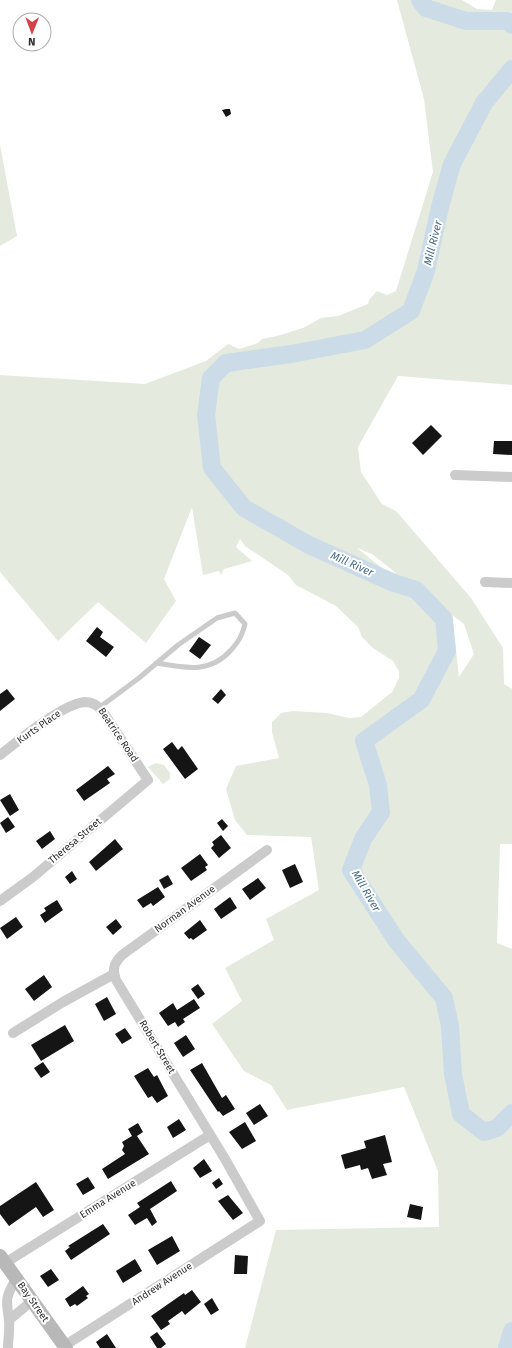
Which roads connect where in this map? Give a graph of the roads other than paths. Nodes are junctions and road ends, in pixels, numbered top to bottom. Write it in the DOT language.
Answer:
graph roads {
  1 [pos="455,475"];
  2 [pos="512,477"];
  3 [pos="484,582"];
  4 [pos="512,583"];
  5 [pos="156,663"];
  6 [pos="80,703"];
  7 [pos="100,707"];
  8 [pos="0,755"];
  9 [pos="148,780"];
  10 [pos="267,850"];
  11 [pos="0,901"];
  12 [pos="114,974"];
  13 [pos="13,1033"];
  14 [pos="210,1135"];
  15 [pos="260,1221"];
  16 [pos="3,1260"];
  17 [pos="16,1279"];
  18 [pos="32,1301"];
  19 [pos="3,1305"];
  20 [pos="9,1320"];
  21 [pos="65,1347"];
  22 [pos="8,1348"];
  1 -- 2 [label="street"];
  3 -- 4 [label="street"];
  5 -- 5 [label="lane"];
  5 -- 7 [label="lane"];
  6 -- 7 [label="street, Beatrice Road"];
  6 -- 8 [label="street, Kurts Place"];
  7 -- 9 [label="street, Beatrice Road"];
  9 -- 11 [label="street, Theresa Street"];
  10 -- 12 [label="street, Norman Avenue"];
  12 -- 13 [label="street"];
  12 -- 14 [label="street, Robert Street"];
  14 -- 15 [label="street, Robert Street"];
  14 -- 16 [label="street, Emma Avenue"];
  15 -- 21 [label="street, Andrew Avenue"];
  16 -- 17 [label="main road, Bay Street"];
  17 -- 18 [label="main road, Bay Street"];
  17 -- 19 [label="street"];
  18 -- 20 [label="street"];
  18 -- 21 [label="main road, Bay Street"];
  19 -- 20 [label="street"];
  20 -- 22 [label="street"];
}
